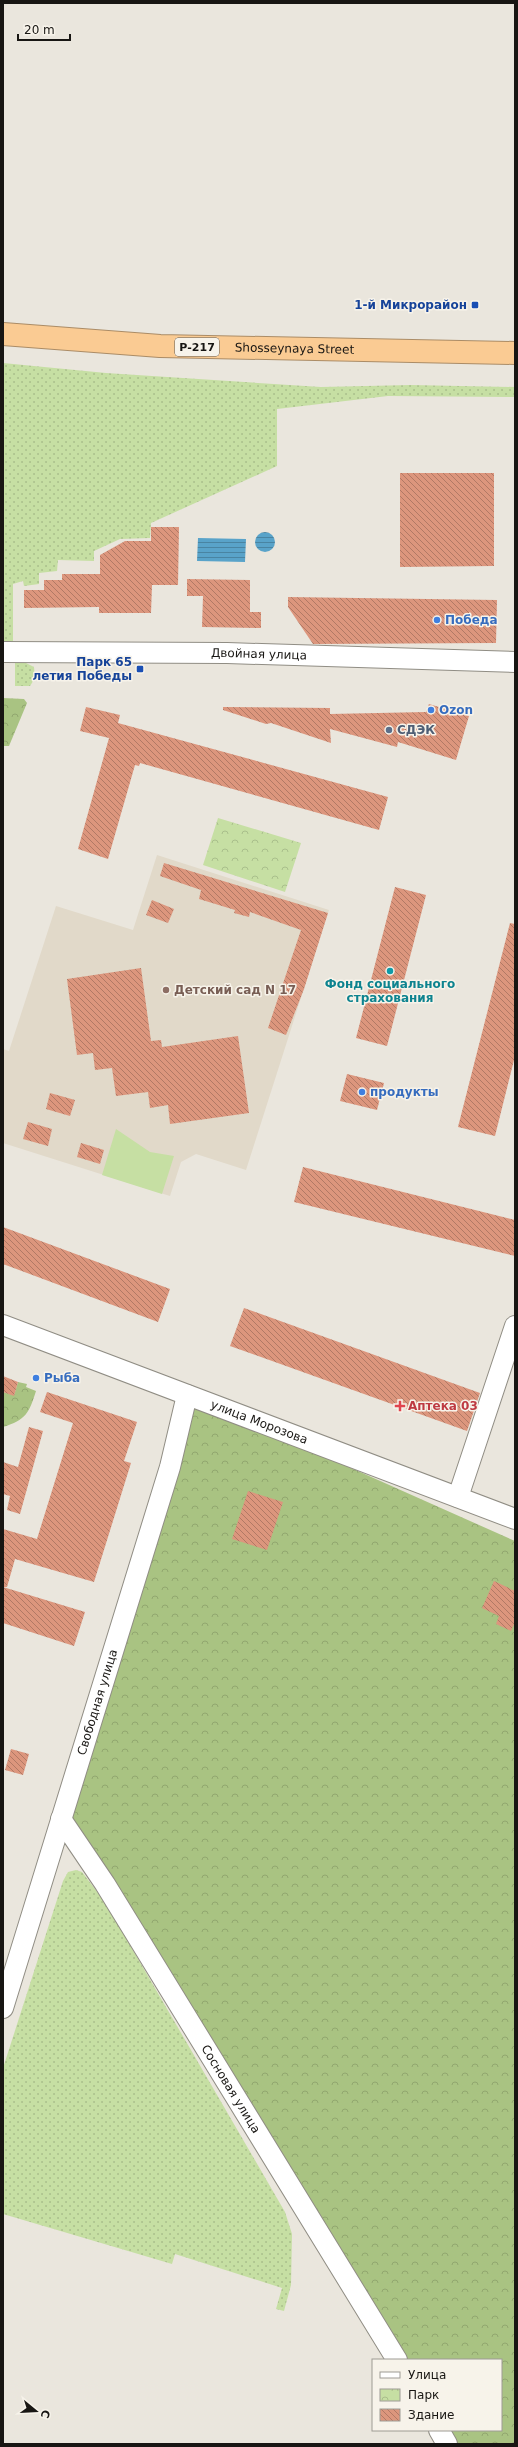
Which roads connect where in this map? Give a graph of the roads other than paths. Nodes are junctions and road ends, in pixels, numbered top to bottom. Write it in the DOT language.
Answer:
graph roads {
  1 [pos="3,334"];
  2 [pos="515,353"];
  3 [pos="3,652"];
  4 [pos="515,662"];
  5 [pos="3,1325"];
  6 [pos="515,1326"];
  7 [pos="187,1395"];
  8 [pos="458,1497"];
  9 [pos="515,1519"];
  10 [pos="61,1819"];
  11 [pos="3,2008"];
  12 [pos="396,2359"];
  13 [pos="440,2431"];
  14 [pos="447,2444"];
  1 -- 2 [label="highway, Shosseynaya Street / Р-217"];
  3 -- 4 [label="street, Двойная улица"];
  5 -- 7 [label="street, улица Морозова"];
  6 -- 8 [label="street"];
  7 -- 8 [label="street, улица Морозова"];
  7 -- 10 [label="street, Свободная улица"];
  8 -- 9 [label="street, улица Морозова"];
  10 -- 11 [label="street, Свободная улица"];
  10 -- 12 [label="street, Сосновая улица"];
  13 -- 14 [label="street"];
}
